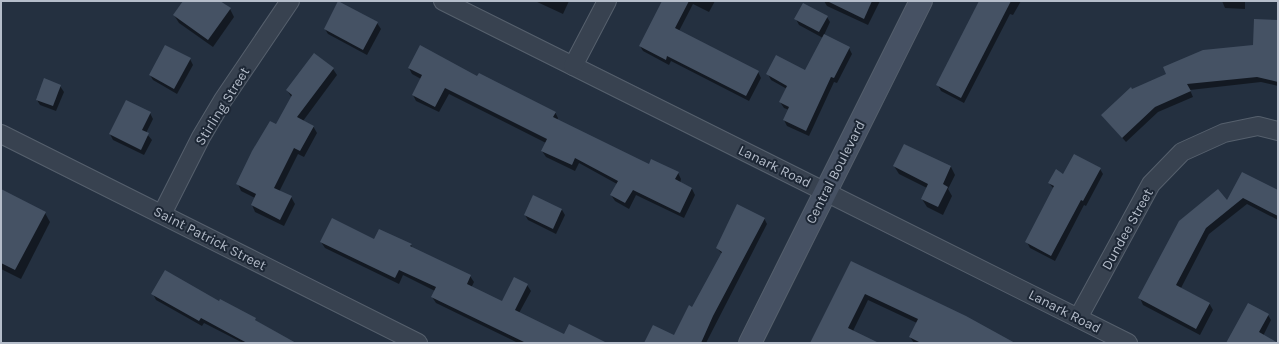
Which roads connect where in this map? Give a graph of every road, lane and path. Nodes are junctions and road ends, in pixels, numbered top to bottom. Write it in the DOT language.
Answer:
graph roads {
  1 [pos="290,1"];
  2 [pos="444,1"];
  3 [pos="607,1"];
  4 [pos="920,1"];
  5 [pos="573,66"];
  6 [pos="1278,131"];
  7 [pos="1,134"];
  8 [pos="825,191"];
  9 [pos="162,214"];
  10 [pos="1078,318"];
  11 [pos="418,343"];
  12 [pos="750,343"];
  13 [pos="1128,343"];
  1 -- 9 [label="street, Stirling Street"];
  2 -- 5 [label="street, Lanark Road"];
  3 -- 5 [label="street"];
  4 -- 8 [label="street, Central Boulevard"];
  5 -- 8 [label="street, Lanark Road"];
  6 -- 10 [label="street, Dundee Street"];
  7 -- 9 [label="street, Saint Patrick Street"];
  8 -- 10 [label="street, Lanark Road"];
  8 -- 12 [label="street, Central Boulevard"];
  9 -- 11 [label="street, Saint Patrick Street"];
  10 -- 13 [label="street, Lanark Road"];
}
